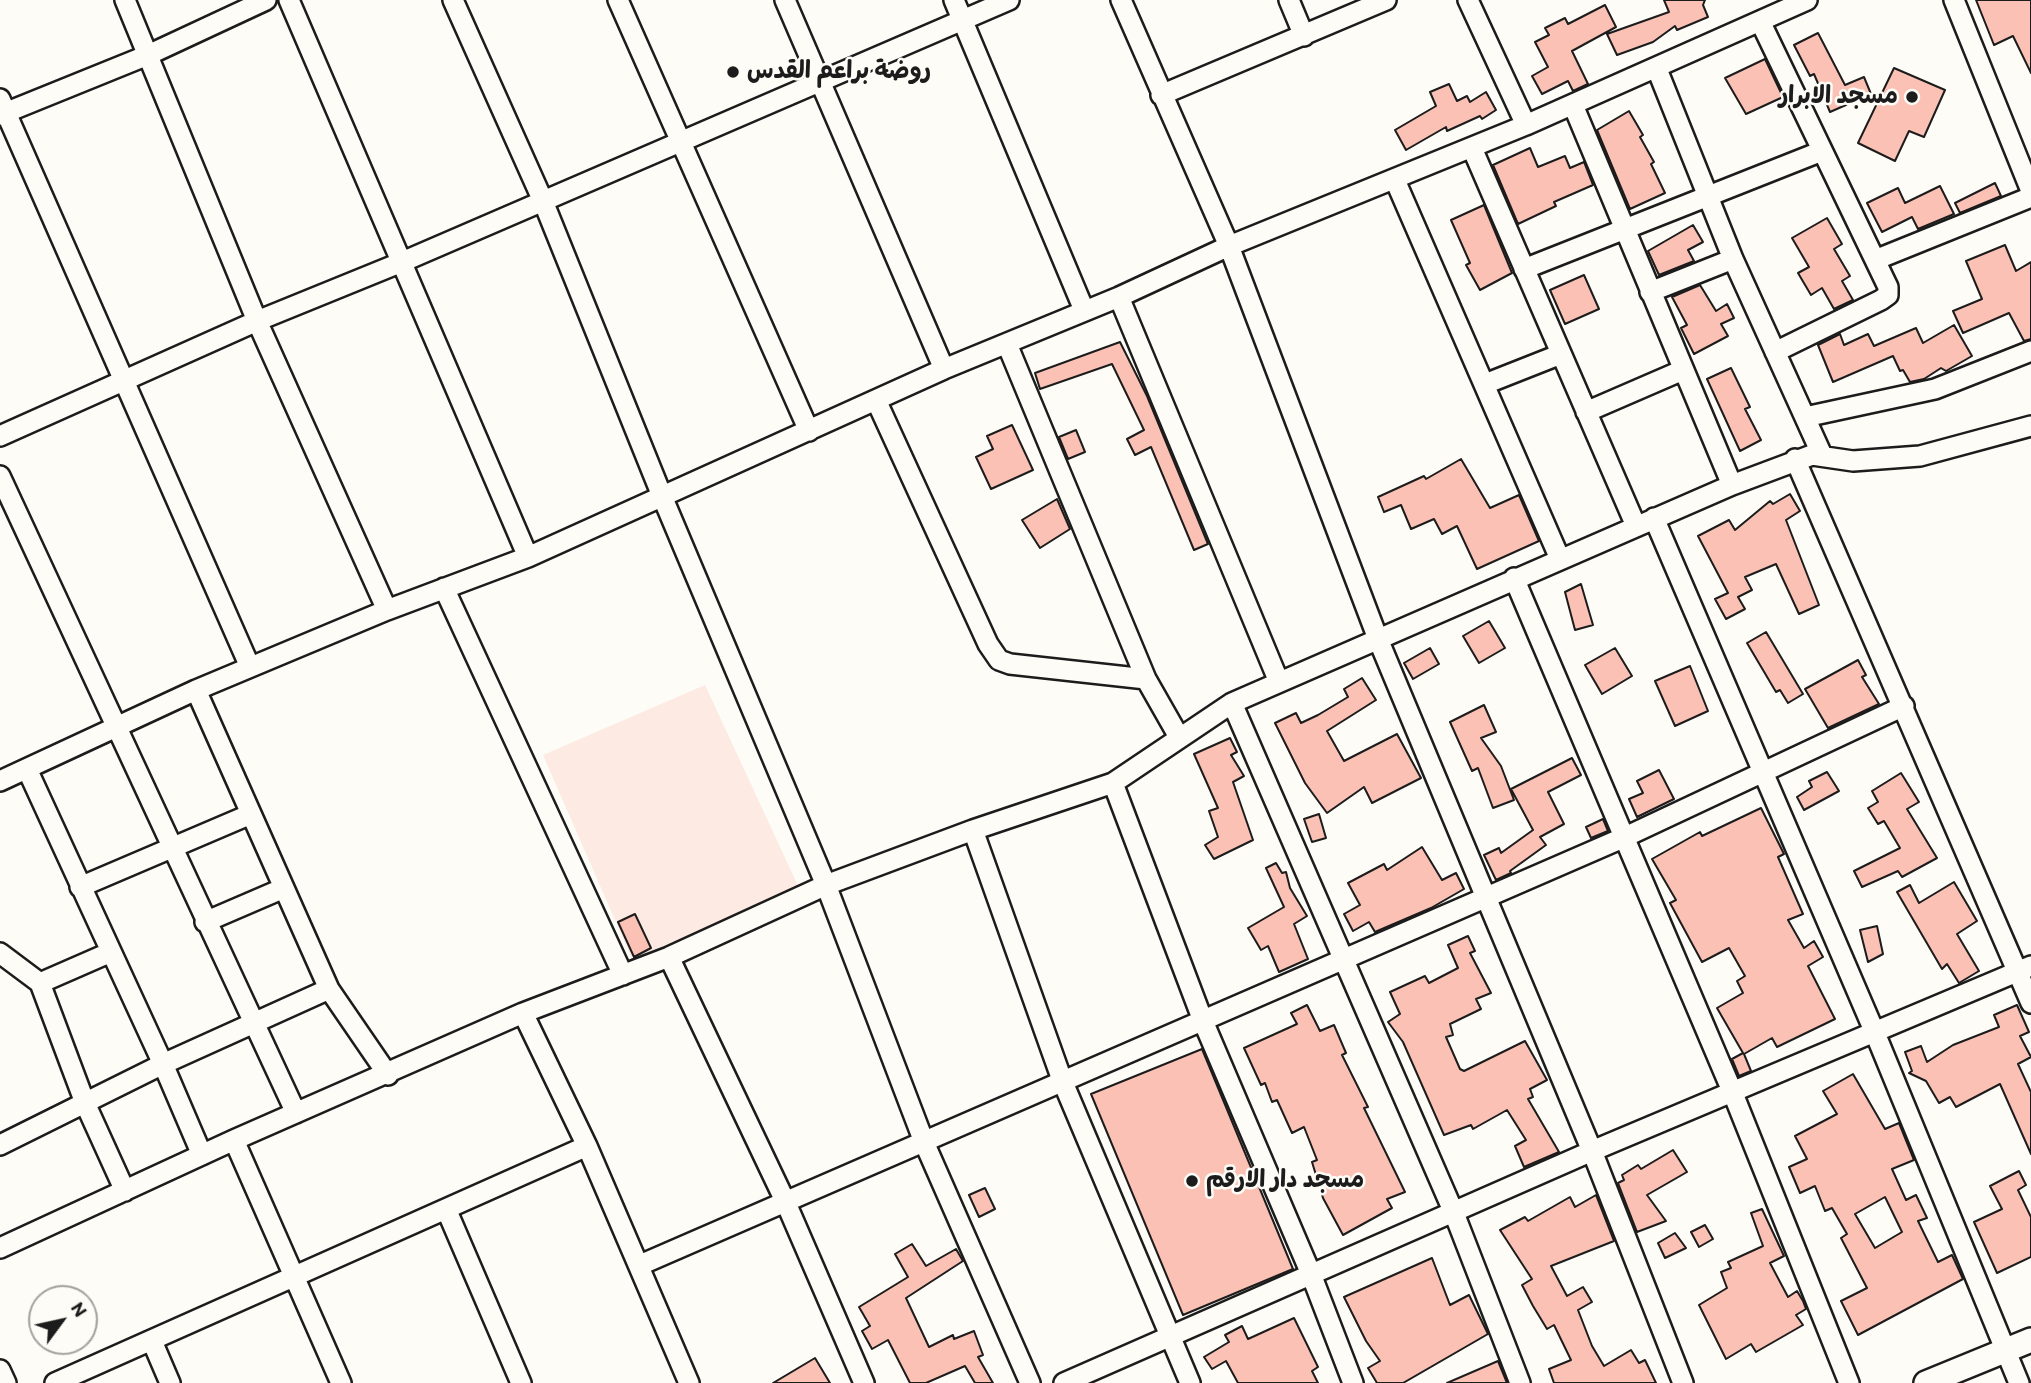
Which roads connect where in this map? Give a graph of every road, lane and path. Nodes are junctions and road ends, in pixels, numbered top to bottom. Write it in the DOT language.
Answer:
graph roads {
  1 [pos="125,0"];
  2 [pos="266,0"];
  3 [pos="289,0"];
  4 [pos="453,0"];
  5 [pos="618,0"];
  6 [pos="785,0"];
  7 [pos="954,0"];
  8 [pos="1009,0"];
  9 [pos="1121,0"];
  10 [pos="1289,0"];
  11 [pos="1386,0"];
  12 [pos="1468,0"];
  13 [pos="1806,0"];
  14 [pos="1954,0"];
  15 [pos="963,19"];
  16 [pos="1760,21"];
  17 [pos="1304,36"];
  18 [pos="148,55"];
  19 [pos="1657,69"];
  20 [pos="819,80"];
  21 [pos="1161,95"];
  22 [pos="1573,105"];
  23 [pos="2,108"];
  24 [pos="1527,125"];
  25 [pos="681,142"];
  26 [pos="1472,148"];
  27 [pos="1822,151"];
  28 [pos="1395,180"];
  29 [pos="2031,191"];
  30 [pos="1707,196"];
  31 [pos="2031,197"];
  32 [pos="543,201"];
  33 [pos="1624,230"];
  34 [pos="1229,246"];
  35 [pos="1733,259"];
  36 [pos="1875,260"];
  37 [pos="402,262"];
  38 [pos="1524,269"];
  39 [pos="1650,292"];
  40 [pos="1119,297"];
  41 [pos="1084,310"];
  42 [pos="257,321"];
  43 [pos="1007,344"];
  44 [pos="2031,351"];
  45 [pos="1775,352"];
  46 [pos="1561,354"];
  47 [pos="944,369"];
  48 [pos="1683,370"];
  49 [pos="122,380"];
  50 [pos="1485,384"];
  51 [pos="877,400"];
  52 [pos="1586,412"];
  53 [pos="1805,417"];
  54 [pos="2031,426"];
  55 [pos="809,431"];
  56 [pos="0,436"];
  57 [pos="1822,455"];
  58 [pos="1795,459"];
  59 [pos="0,476"];
  60 [pos="1731,485"];
  61 [pos="662,496"];
  62 [pos="1645,522"];
  63 [pos="528,556"];
  64 [pos="1560,559"];
  65 [pos="1514,578"];
  66 [pos="444,588"];
  67 [pos="387,610"];
  68 [pos="1378,639"];
  69 [pos="250,667"];
  70 [pos="1146,679"];
  71 [pos="1279,682"];
  72 [pos="196,690"];
  73 [pos="1232,703"];
  74 [pos="1904,706"];
  75 [pos="115,730"];
  76 [pos="1179,737"];
  77 [pos="27,769"];
  78 [pos="1763,774"];
  79 [pos="0,781"];
  80 [pos="1113,783"];
  81 [pos="251,814"];
  82 [pos="973,830"];
  83 [pos="1625,836"];
  84 [pos="171,849"];
  85 [pos="826,885"];
  86 [pos="80,887"];
  87 [pos="284,888"];
  88 [pos="1487,897"];
  89 [pos="205,922"];
  90 [pos="111,952"];
  91 [pos="0,953"];
  92 [pos="669,957"];
  93 [pos="1345,959"];
  94 [pos="2025,969"];
  95 [pos="623,975"];
  96 [pos="40,983"];
  97 [pos="329,989"];
  98 [pos="2031,1003"];
  99 [pos="523,1013"];
  100 [pos="1203,1021"];
  101 [pos="253,1022"];
  102 [pos="1875,1033"];
  103 [pos="163,1064"];
  104 [pos="388,1074"];
  105 [pos="1062,1080"];
  106 [pos="1732,1091"];
  107 [pos="85,1103"];
  108 [pos="296,1114"];
  109 [pos="234,1140"];
  110 [pos="924,1142"];
  111 [pos="0,1145"];
  112 [pos="587,1146"];
  113 [pos="1592,1151"];
  114 [pos="201,1155"];
  115 [pos="125,1191"];
  116 [pos="786,1203"];
  117 [pos="447,1211"];
  118 [pos="1454,1213"];
  119 [pos="0,1248"];
  120 [pos="640,1265"];
  121 [pos="1311,1274"];
  122 [pos="297,1278"];
  123 [pos="1171,1335"];
  124 [pos="2031,1340"];
  125 [pos="152,1341"];
  126 [pos="2005,1351"];
  127 [pos="0,1370"];
  128 [pos="6,1383"];
  129 [pos="55,1383"];
  130 [pos="170,1383"];
  131 [pos="341,1383"];
  132 [pos="521,1383"];
  133 [pos="689,1383"];
  134 [pos="864,1383"];
  135 [pos="1030,1383"];
  136 [pos="1064,1383"];
  137 [pos="1190,1383"];
  138 [pos="1353,1383"];
  139 [pos="1520,1383"];
  140 [pos="1682,1383"];
  141 [pos="1849,1383"];
  142 [pos="1926,1383"];
  143 [pos="2020,1383"];
  1 -- 18 [label="street"];
  2 -- 18 [label="street"];
  3 -- 37 [label="street"];
  4 -- 32 [label="street"];
  5 -- 25 [label="street"];
  6 -- 20 [label="street"];
  7 -- 15 [label="street"];
  8 -- 15 [label="street"];
  9 -- 21 [label="street"];
  10 -- 17 [label="street"];
  11 -- 17 [label="street"];
  12 -- 24 [label="street"];
  13 -- 16 [label="street"];
  14 -- 29 [label="street"];
  15 -- 20 [label="street"];
  15 -- 41 [label="street"];
  16 -- 19 [label="street"];
  16 -- 27 [label="street"];
  17 -- 21 [label="street"];
  18 -- 23 [label="street"];
  18 -- 42 [label="street"];
  19 -- 22 [label="street"];
  19 -- 30 [label="street"];
  20 -- 25 [label="street"];
  20 -- 47 [label="street"];
  21 -- 34 [label="street"];
  22 -- 24 [label="street"];
  22 -- 33 [label="street"];
  23 -- 49 [label="street"];
  24 -- 26 [label="street"];
  25 -- 32 [label="street"];
  25 -- 55 [label="street"];
  26 -- 28 [label="street"];
  26 -- 38 [label="street"];
  27 -- 30 [label="street"];
  27 -- 36 [label="street"];
  28 -- 34 [label="street"];
  28 -- 50 [label="street"];
  30 -- 33 [label="street"];
  30 -- 35 [label="street"];
  31 -- 36 [label="street"];
  32 -- 37 [label="street"];
  32 -- 61 [label="street"];
  33 -- 38 [label="street"];
  33 -- 39 [label="street"];
  34 -- 40 [label="street"];
  34 -- 68 [label="street"];
  35 -- 39 [label="street"];
  35 -- 45 [label="street"];
  36 -- 45 [label="street"];
  37 -- 42 [label="street"];
  37 -- 63 [label="street"];
  38 -- 46 [label="street"];
  39 -- 48 [label="street"];
  40 -- 41 [label="street"];
  40 -- 71 [label="street"];
  41 -- 43 [label="street"];
  42 -- 49 [label="street"];
  42 -- 67 [label="street"];
  43 -- 47 [label="street"];
  43 -- 70 [label="street"];
  44 -- 53 [label="street"];
  45 -- 53 [label="street"];
  46 -- 50 [label="street"];
  46 -- 52 [label="street"];
  47 -- 51 [label="street"];
  48 -- 52 [label="street"];
  48 -- 60 [label="street"];
  49 -- 56 [label="street"];
  49 -- 69 [label="street"];
  50 -- 64 [label="street"];
  51 -- 55 [label="street"];
  51 -- 70 [label="street"];
  52 -- 62 [label="street"];
  53 -- 57 [label="street"];
  54 -- 57 [label="street"];
  55 -- 61 [label="street"];
  57 -- 58 [label="street"];
  58 -- 60 [label="street"];
  58 -- 74 [label="street"];
  59 -- 75 [label="street"];
  60 -- 62 [label="street"];
  61 -- 63 [label="street"];
  61 -- 85 [label="street"];
  62 -- 64 [label="street"];
  62 -- 78 [label="street"];
  63 -- 66 [label="street"];
  64 -- 65 [label="street"];
  65 -- 68 [label="street"];
  65 -- 83 [label="street"];
  66 -- 67 [label="street"];
  66 -- 95 [label="street"];
  67 -- 69 [label="street"];
  68 -- 71 [label="street"];
  68 -- 88 [label="street"];
  69 -- 72 [label="street"];
  70 -- 76 [label="street"];
  71 -- 73 [label="street"];
  72 -- 75 [label="street"];
  72 -- 81 [label="street"];
  73 -- 76 [label="street"];
  73 -- 93 [label="street"];
  74 -- 78 [label="street"];
  74 -- 94 [label="street"];
  75 -- 77 [label="street"];
  75 -- 84 [label="street"];
  76 -- 80 [label="street"];
  77 -- 79 [label="street"];
  77 -- 86 [label="street"];
  78 -- 83 [label="street"];
  78 -- 102 [label="street"];
  80 -- 82 [label="street"];
  80 -- 100 [label="street"];
  81 -- 84 [label="street"];
  81 -- 87 [label="street"];
  82 -- 85 [label="street"];
  82 -- 105 [label="street"];
  83 -- 88 [label="street"];
  83 -- 106 [label="street"];
  84 -- 86 [label="street"];
  84 -- 89 [label="street"];
  85 -- 92 [label="street"];
  85 -- 110 [label="street"];
  86 -- 90 [label="street"];
  87 -- 89 [label="street"];
  87 -- 97 [label="street"];
  88 -- 93 [label="street"];
  88 -- 113 [label="street"];
  89 -- 101 [label="street"];
  90 -- 96 [label="street"];
  90 -- 103 [label="street"];
  91 -- 96 [label="street"];
  92 -- 95 [label="street"];
  92 -- 116 [label="street"];
  93 -- 100 [label="street"];
  93 -- 118 [label="street"];
  94 -- 98 [label="street"];
  94 -- 102 [label="street"];
  95 -- 99 [label="street"];
  96 -- 107 [label="street"];
  97 -- 101 [label="street"];
  97 -- 104 [label="street"];
  99 -- 104 [label="street"];
  99 -- 112 [label="street"];
  100 -- 105 [label="street"];
  100 -- 121 [label="street"];
  101 -- 103 [label="street"];
  101 -- 108 [label="street"];
  102 -- 106 [label="street"];
  102 -- 126 [label="street"];
  103 -- 107 [label="street"];
  103 -- 114 [label="street"];
  104 -- 108 [label="street"];
  105 -- 110 [label="street"];
  105 -- 123 [label="street"];
  106 -- 113 [label="street"];
  106 -- 141 [label="street"];
  107 -- 111 [label="street"];
  107 -- 115 [label="street"];
  108 -- 109 [label="street"];
  109 -- 114 [label="street"];
  109 -- 122 [label="street"];
  110 -- 116 [label="street"];
  110 -- 135 [label="street"];
  112 -- 117 [label="street"];
  112 -- 120 [label="street"];
  113 -- 118 [label="street"];
  113 -- 140 [label="street"];
  114 -- 115 [label="street"];
  115 -- 119 [label="street"];
  116 -- 120 [label="street"];
  116 -- 134 [label="street"];
  117 -- 122 [label="street"];
  117 -- 132 [label="street"];
  118 -- 121 [label="street"];
  118 -- 139 [label="street"];
  120 -- 133 [label="street"];
  121 -- 123 [label="street"];
  121 -- 138 [label="street"];
  122 -- 125 [label="street"];
  122 -- 131 [label="street"];
  123 -- 136 [label="street"];
  123 -- 137 [label="street"];
  124 -- 126 [label="street"];
  125 -- 129 [label="street"];
  125 -- 130 [label="street"];
  126 -- 142 [label="street"];
  126 -- 143 [label="street"];
  127 -- 128 [label="street"];
}
